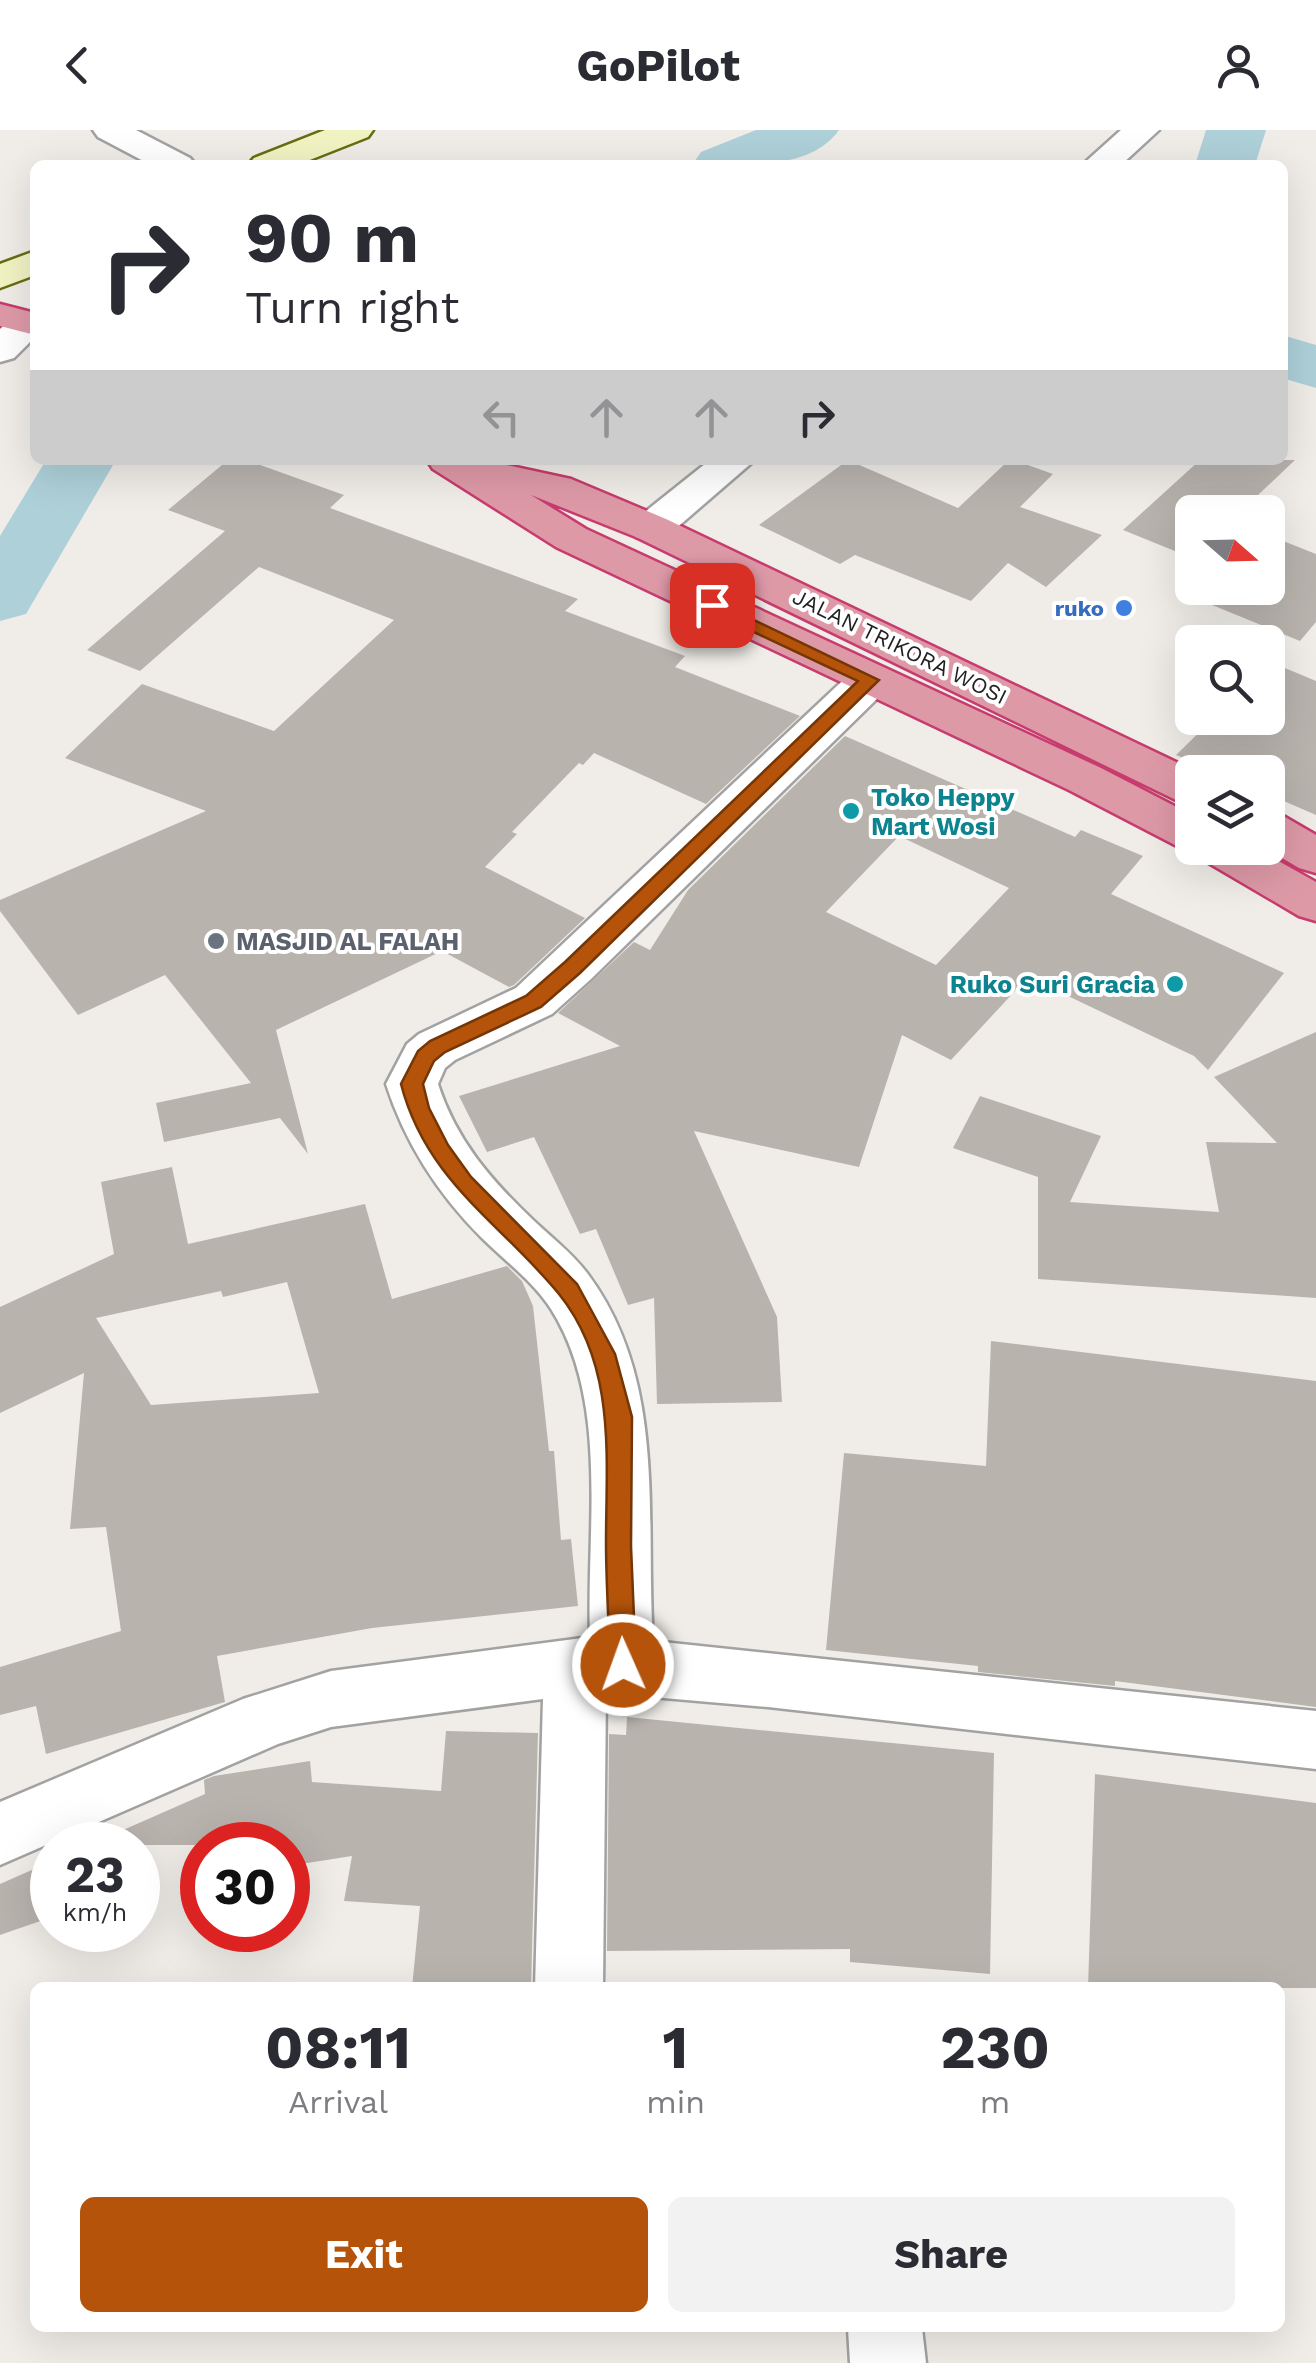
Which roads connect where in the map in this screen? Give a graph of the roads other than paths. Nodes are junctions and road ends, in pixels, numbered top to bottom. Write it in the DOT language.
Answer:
graph roads {
  1 [pos="110,130"];
  2 [pos="356,130"];
  3 [pos="1142,130"];
  4 [pos="168,160"];
  5 [pos="279,160"];
  6 [pos="1106,160"];
  7 [pos="30,264"];
  8 [pos="0,277"];
  9 [pos="21,321"];
  10 [pos="0,350"];
  11 [pos="457,465"];
  12 [pos="460,465"];
  13 [pos="729,465"];
  14 [pos="651,528"];
  15 [pos="870,680"];
  16 [pos="1175,781"];
  17 [pos="1175,825"];
  18 [pos="1285,838"];
  19 [pos="1316,857"];
  20 [pos="1248,865"];
  21 [pos="1316,904"];
  22 [pos="599,1665"];
  23 [pos="1316,1740"];
  24 [pos="0,1834"];
  25 [pos="570,1982"];
  26 [pos="884,2332"];
  27 [pos="888,2363"];
  1 -- 4 [label="street"];
  2 -- 5 [label="street"];
  3 -- 6 [label="street"];
  7 -- 8 [label="street"];
  9 -- 10 [label="street"];
  11 -- 15 [label="highway, JALAN TRIKORA WOSI"];
  12 -- 14 [label="highway, JALAN TRIKORA WOSI"];
  13 -- 14 [label="street"];
  14 -- 16 [label="highway, JALAN TRIKORA WOSI"];
  15 -- 17 [label="highway, JALAN TRIKORA WOSI"];
  15 -- 22 [label="street"];
  18 -- 19 [label="highway"];
  20 -- 21 [label="highway"];
  22 -- 23 [label="street"];
  22 -- 24 [label="street"];
  22 -- 25 [label="street"];
  26 -- 27 [label="street"];
}
